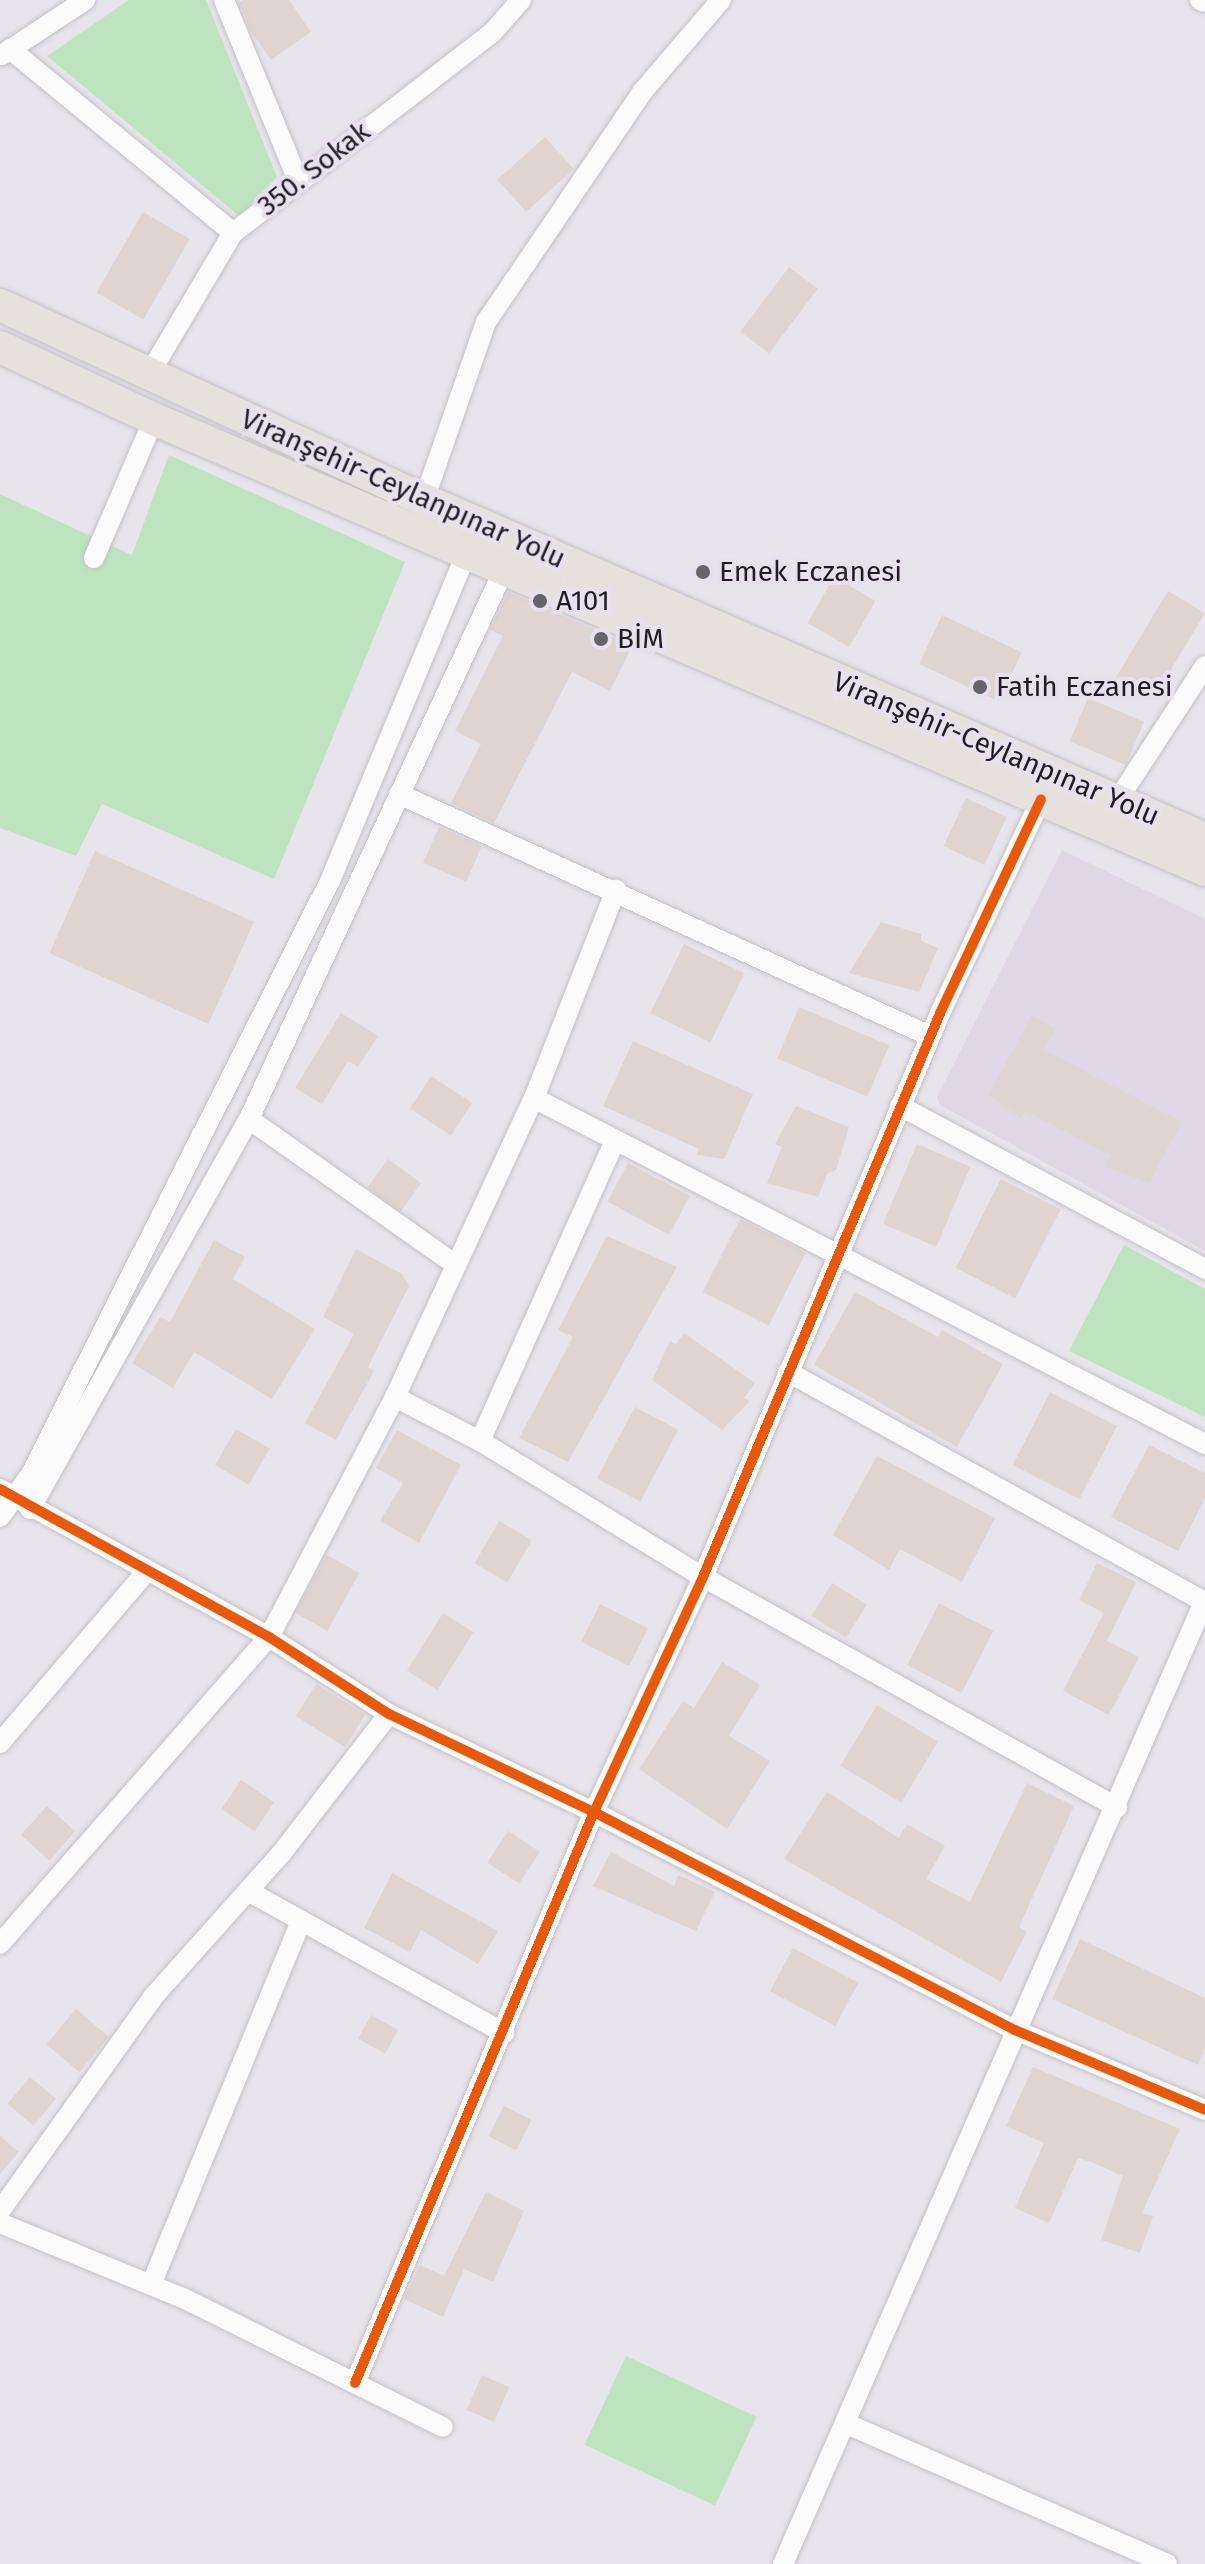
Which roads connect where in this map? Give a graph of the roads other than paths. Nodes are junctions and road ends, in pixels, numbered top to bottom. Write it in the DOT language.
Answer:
graph roads {
  1 [pos="85,0"];
  2 [pos="224,0"];
  3 [pos="521,0"];
  4 [pos="721,0"];
  5 [pos="5,53"];
  6 [pos="298,180"];
  7 [pos="233,233"];
  8 [pos="0,305"];
  9 [pos="0,347"];
  10 [pos="148,376"];
  11 [pos="154,419"];
  12 [pos="424,500"];
  13 [pos="472,536"];
  14 [pos="512,552"];
  15 [pos="94,558"];
  16 [pos="1205,666"];
  17 [pos="399,794"];
  18 [pos="1041,799"];
  19 [pos="1117,801"];
  20 [pos="1205,839"];
  21 [pos="1205,870"];
  22 [pos="616,890"];
  23 [pos="930,1036"];
  24 [pos="534,1098"];
  25 [pos="900,1106"];
  26 [pos="249,1119"];
  27 [pos="615,1140"];
  28 [pos="838,1253"];
  29 [pos="456,1265"];
  30 [pos="1205,1269"];
  31 [pos="788,1372"];
  32 [pos="395,1397"];
  33 [pos="480,1441"];
  34 [pos="1205,1444"];
  35 [pos="15,1499"];
  36 [pos="0,1517"];
  37 [pos="147,1571"];
  38 [pos="703,1577"];
  39 [pos="1205,1601"];
  40 [pos="269,1637"];
  41 [pos="389,1714"];
  42 [pos="0,1743"];
  43 [pos="1117,1807"];
  44 [pos="594,1812"];
  45 [pos="248,1891"];
  46 [pos="301,1921"];
  47 [pos="0,1944"];
  48 [pos="1015,2030"];
  49 [pos="504,2033"];
  50 [pos="1205,2110"];
  51 [pos="0,2211"];
  52 [pos="0,2223"];
  53 [pos="151,2285"];
  54 [pos="355,2383"];
  55 [pos="847,2424"];
  56 [pos="443,2427"];
  57 [pos="783,2564"];
  58 [pos="1167,2564"];
  1 -- 5 [label="street"];
  2 -- 6 [label="street"];
  3 -- 6 [label="street, 350. Sokak"];
  4 -- 12 [label="street"];
  5 -- 7 [label="street"];
  6 -- 7 [label="street, 350. Sokak"];
  7 -- 10 [label="street, 350. Sokak"];
  8 -- 10 [label="main road, Viranşehir-Ceylanpınar Yolu"];
  9 -- 11 [label="main road, Viranşehir-Ceylanpınar Yolu"];
  10 -- 12 [label="main road, Viranşehir-Ceylanpınar Yolu"];
  11 -- 13 [label="main road, Viranşehir-Ceylanpınar Yolu"];
  11 -- 15 [label="street"];
  12 -- 13 [label="main road, Viranşehir-Ceylanpınar Yolu"];
  13 -- 14 [label="main road, Viranşehir-Ceylanpınar Yolu"];
  13 -- 35 [label="street"];
  14 -- 17 [label="street"];
  14 -- 18 [label="main road, Viranşehir-Ceylanpınar Yolu"];
  14 -- 19 [label="main road, Viranşehir-Ceylanpınar Yolu"];
  16 -- 19 [label="street"];
  17 -- 22 [label="street"];
  17 -- 26 [label="street"];
  18 -- 21 [label="main road, Viranşehir-Ceylanpınar Yolu"];
  18 -- 23 [label="street"];
  19 -- 20 [label="main road, Viranşehir-Ceylanpınar Yolu"];
  22 -- 23 [label="street"];
  22 -- 24 [label="street"];
  23 -- 25 [label="street"];
  24 -- 27 [label="street"];
  24 -- 29 [label="street"];
  25 -- 28 [label="street"];
  25 -- 30 [label="street"];
  26 -- 29 [label="street"];
  26 -- 35 [label="street"];
  27 -- 28 [label="street"];
  27 -- 33 [label="street"];
  28 -- 31 [label="street"];
  28 -- 34 [label="street"];
  29 -- 32 [label="street"];
  31 -- 38 [label="street"];
  31 -- 39 [label="street"];
  32 -- 33 [label="street"];
  32 -- 40 [label="street"];
  33 -- 38 [label="street"];
  35 -- 36 [label="street"];
  35 -- 37 [label="street"];
  37 -- 40 [label="street"];
  37 -- 42 [label="street"];
  38 -- 43 [label="street"];
  38 -- 44 [label="street"];
  39 -- 43 [label="street"];
  40 -- 41 [label="street"];
  40 -- 47 [label="street"];
  41 -- 44 [label="street"];
  41 -- 45 [label="street"];
  43 -- 48 [label="street"];
  44 -- 48 [label="street"];
  44 -- 49 [label="street"];
  45 -- 46 [label="street"];
  45 -- 51 [label="street"];
  46 -- 49 [label="street"];
  46 -- 53 [label="street"];
  48 -- 50 [label="street"];
  48 -- 55 [label="street"];
  49 -- 54 [label="street"];
  52 -- 53 [label="street"];
  53 -- 54 [label="street"];
  54 -- 56 [label="street"];
  55 -- 57 [label="street"];
  55 -- 58 [label="street"];
}
